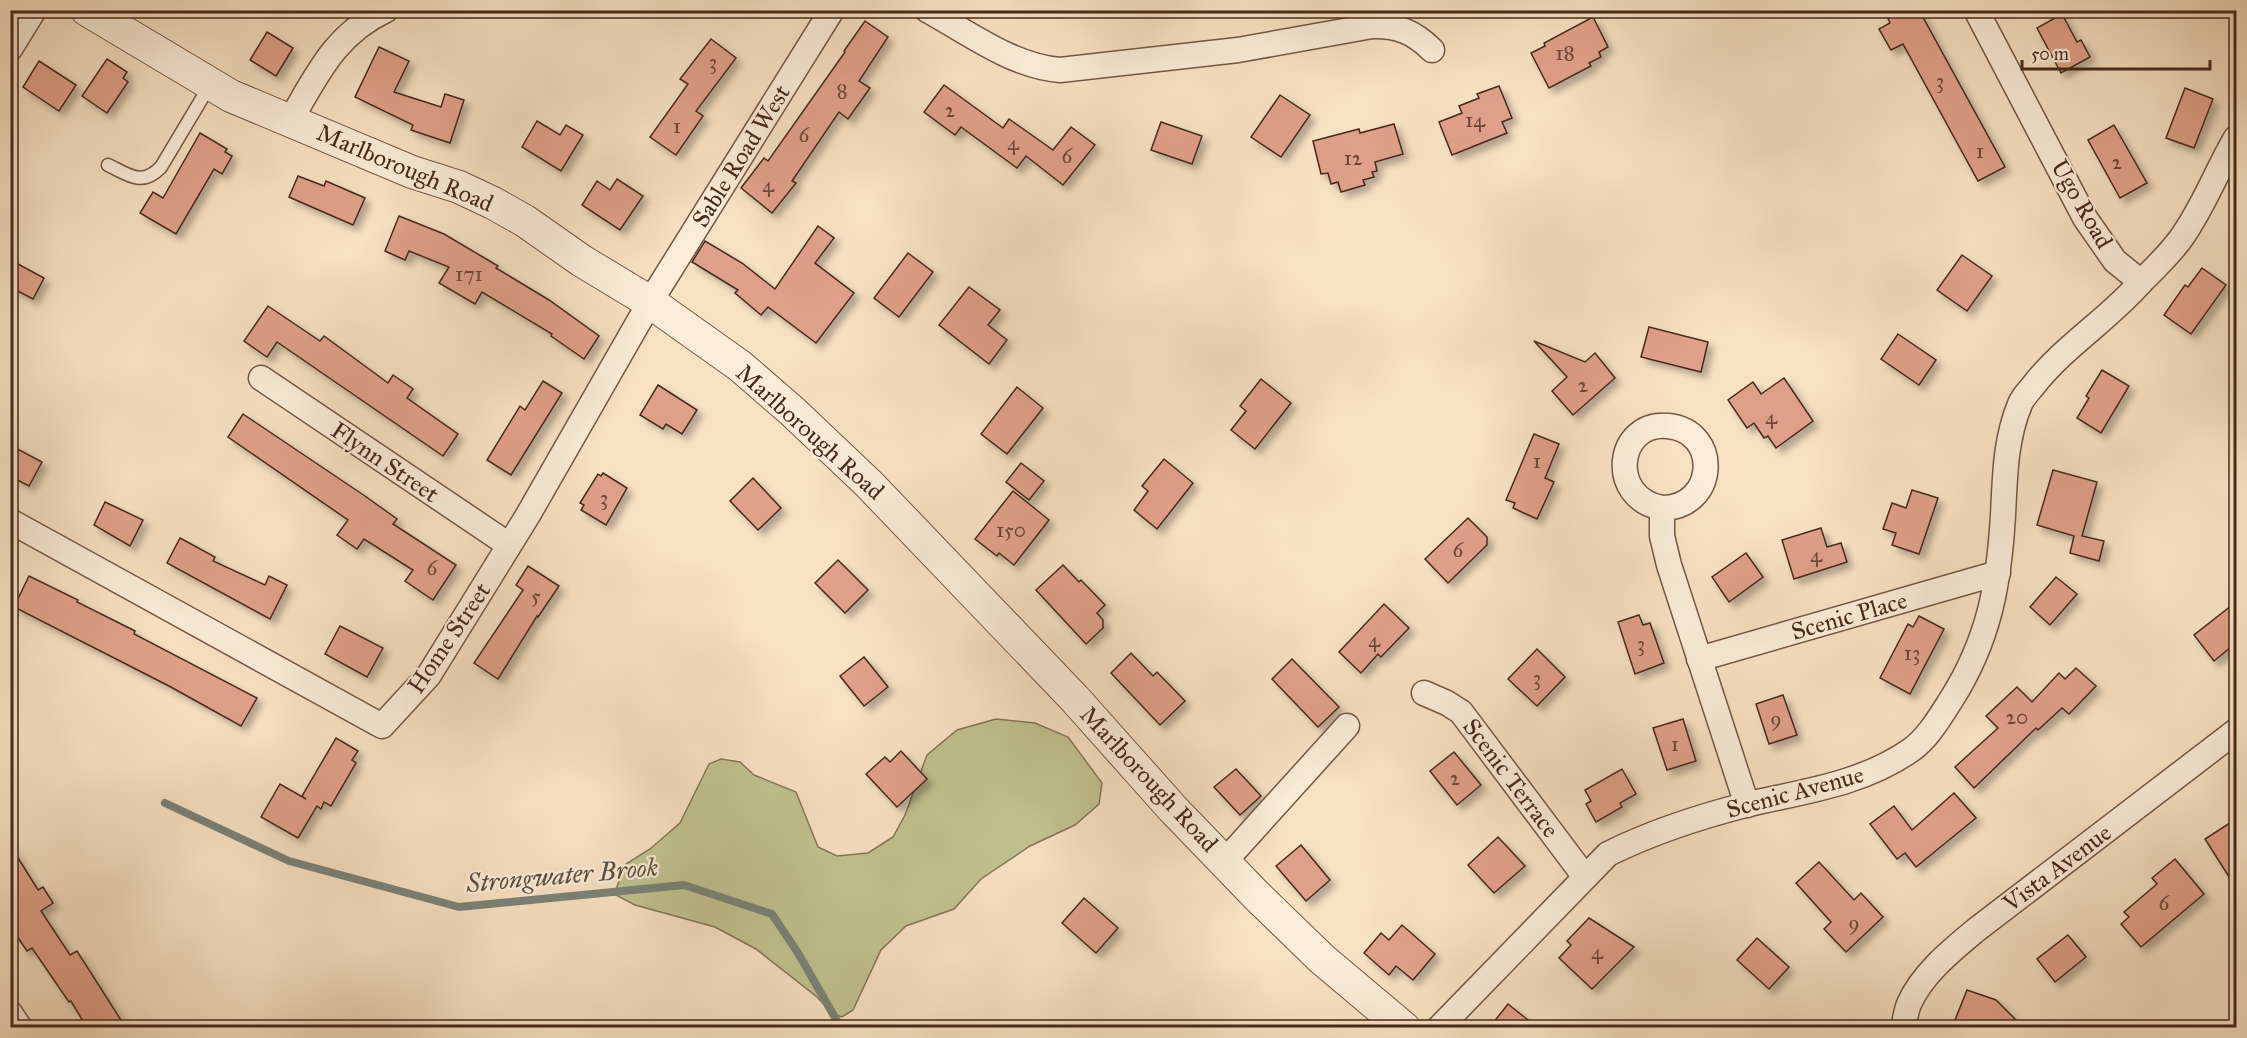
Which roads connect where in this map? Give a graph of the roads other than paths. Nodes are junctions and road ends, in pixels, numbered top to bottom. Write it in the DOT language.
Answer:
graph roads {
  1 [pos="34,10"];
  2 [pos="87,10"];
  3 [pos="386,10"];
  4 [pos="832,10"];
  5 [pos="927,10"];
  6 [pos="1976,10"];
  7 [pos="10,49"];
  8 [pos="1432,51"];
  9 [pos="210,85"];
  10 [pos="291,121"];
  11 [pos="2236,138"];
  12 [pos="108,165"];
  13 [pos="2141,282"];
  14 [pos="650,302"];
  15 [pos="261,378"];
  16 [pos="1662,508"];
  17 [pos="10,521"];
  18 [pos="509,545"];
  19 [pos="1998,573"];
  20 [pos="1699,659"];
  21 [pos="1424,693"];
  22 [pos="1347,726"];
  23 [pos="2236,731"];
  24 [pos="1747,805"];
  25 [pos="1225,861"];
  26 [pos="1585,877"];
  27 [pos="10,1013"];
  28 [pos="20,1028"];
  29 [pos="1404,1028"];
  30 [pos="1439,1028"];
  31 [pos="1903,1028"];
  1 -- 7 [label="street"];
  2 -- 9 [label="street, Marlborough Road"];
  3 -- 10 [label="street"];
  4 -- 14 [label="street, Sable Road West"];
  5 -- 8 [label="street"];
  6 -- 13 [label="street, Ugo Road"];
  9 -- 10 [label="street, Marlborough Road"];
  9 -- 12 [label="lane"];
  10 -- 14 [label="street, Marlborough Road"];
  11 -- 13 [label="street"];
  13 -- 19 [label="street, Scenic Avenue"];
  14 -- 18 [label="street, Home Street"];
  14 -- 25 [label="street, Marlborough Road"];
  15 -- 18 [label="street, Flynn Street"];
  16 -- 20 [label="street"];
  17 -- 18 [label="street, Home Street"];
  19 -- 20 [label="street, Scenic Place"];
  19 -- 24 [label="street, Scenic Avenue"];
  20 -- 24 [label="street"];
  21 -- 26 [label="street, Scenic Terrace"];
  22 -- 25 [label="street"];
  23 -- 31 [label="street, Vista Avenue"];
  24 -- 26 [label="street, Scenic Avenue"];
  25 -- 29 [label="street, Marlborough Road"];
  26 -- 30 [label="street, Scenic Avenue"];
  27 -- 28 [label="street"];
}
